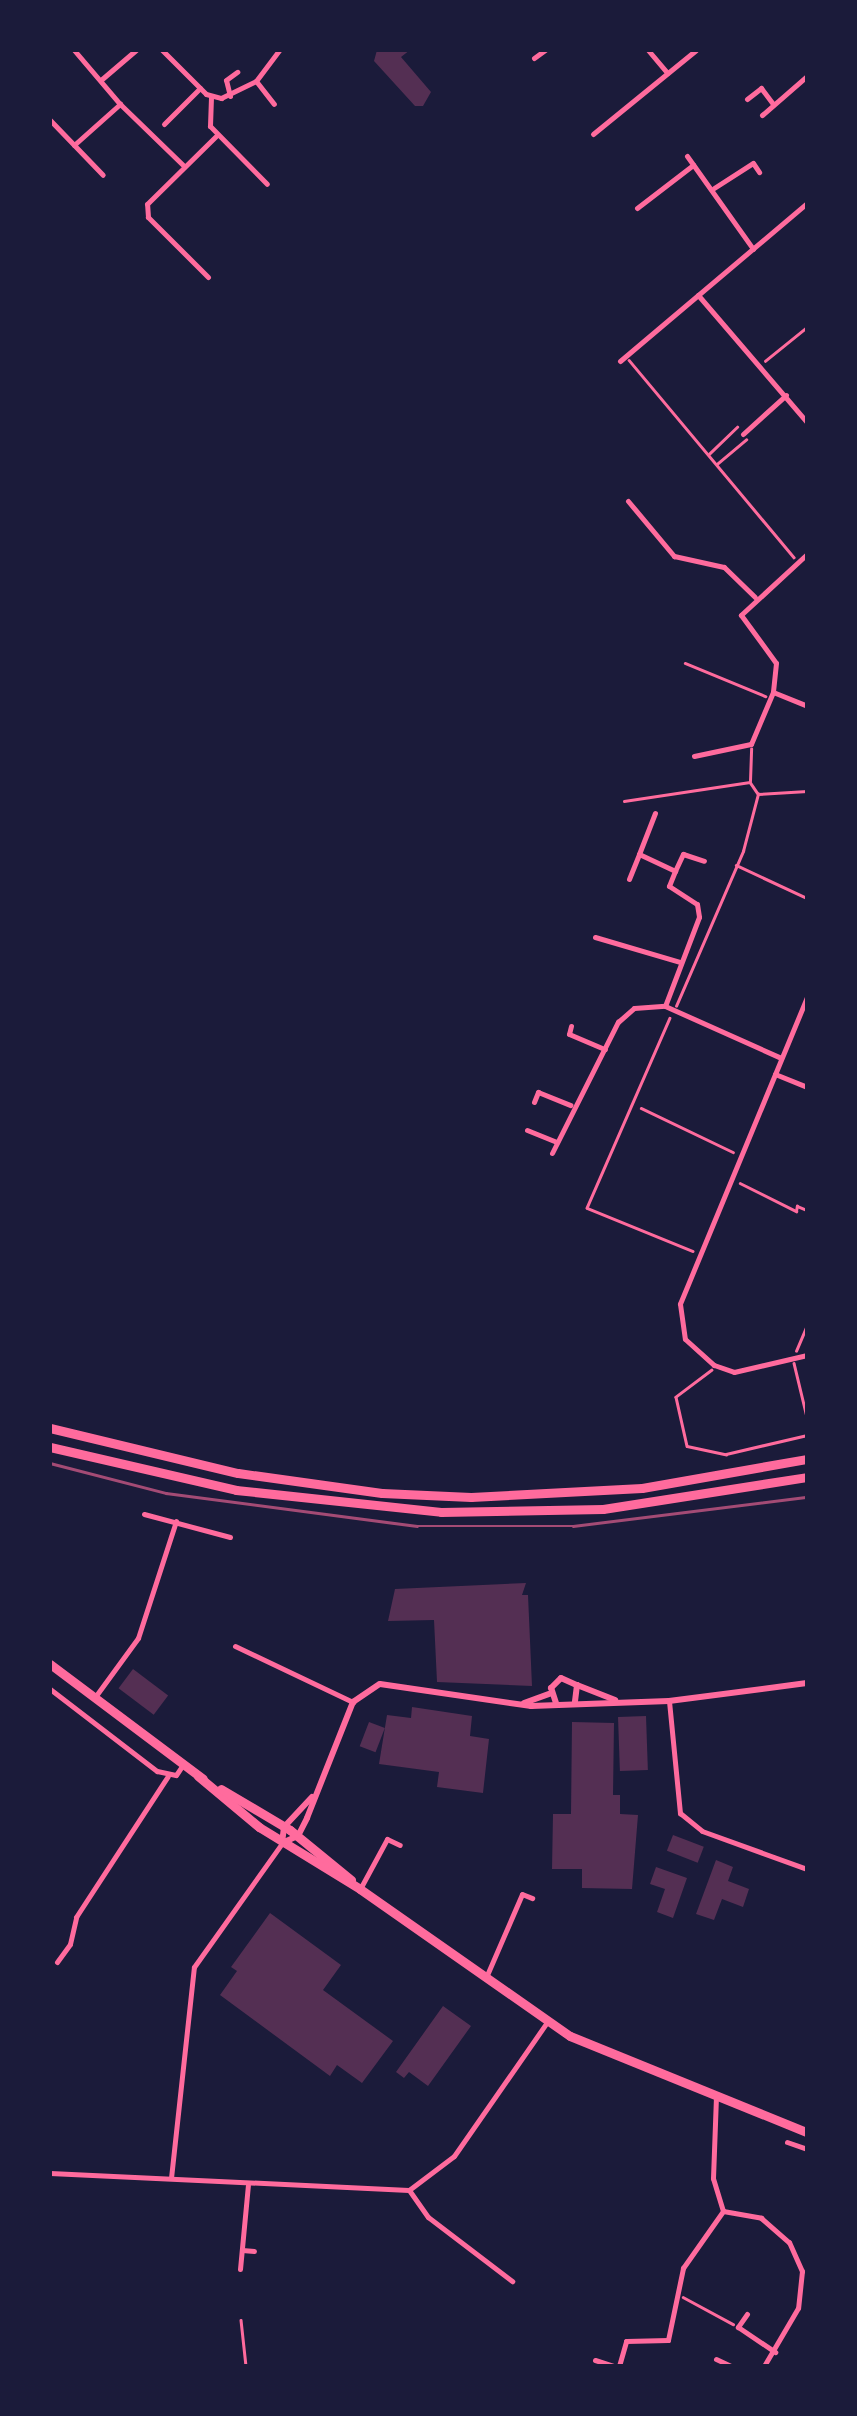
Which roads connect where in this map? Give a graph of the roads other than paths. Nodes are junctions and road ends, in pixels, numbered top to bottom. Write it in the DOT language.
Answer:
graph roads {
  1 [pos="136,50"];
  2 [pos="266,50"];
  3 [pos="544,50"];
  4 [pos="648,50"];
  5 [pos="696,50"];
  6 [pos="166,51"];
  7 [pos="79,52"];
  8 [pos="278,52"];
  9 [pos="534,58"];
  10 [pos="237,72"];
  11 [pos="667,73"];
  12 [pos="807,76"];
  13 [pos="102,80"];
  14 [pos="256,81"];
  15 [pos="200,88"];
  16 [pos="230,96"];
  17 [pos="211,98"];
  18 [pos="747,99"];
  19 [pos="120,104"];
  20 [pos="274,104"];
  21 [pos="773,104"];
  22 [pos="762,114"];
  23 [pos="50,120"];
  24 [pos="164,124"];
  25 [pos="593,134"];
  26 [pos="218,135"];
  27 [pos="74,145"];
  28 [pos="687,156"];
  29 [pos="184,165"];
  30 [pos="693,165"];
  31 [pos="759,172"];
  32 [pos="103,175"];
  33 [pos="267,184"];
  34 [pos="714,188"];
  35 [pos="806,206"];
  36 [pos="637,208"];
  37 [pos="753,249"];
  38 [pos="208,277"];
  39 [pos="698,295"];
  40 [pos="624,359"];
  41 [pos="786,396"];
  42 [pos="807,422"];
  43 [pos="745,437"];
  44 [pos="628,501"];
  45 [pos="807,554"];
  46 [pos="755,597"];
  47 [pos="772,696"];
  48 [pos="807,706"];
  49 [pos="694,756"];
  50 [pos="655,813"];
  51 [pos="639,854"];
  52 [pos="704,861"];
  53 [pos="676,872"];
  54 [pos="629,880"];
  55 [pos="595,938"];
  56 [pos="680,962"];
  57 [pos="807,997"];
  58 [pos="665,1006"];
  59 [pos="571,1026"];
  60 [pos="606,1049"];
  61 [pos="782,1058"];
  62 [pos="774,1074"];
  63 [pos="807,1087"];
  64 [pos="534,1102"];
  65 [pos="572,1105"];
  66 [pos="527,1130"];
  67 [pos="557,1142"];
  68 [pos="552,1153"];
  69 [pos="807,1355"];
  70 [pos="50,1428"];
  71 [pos="50,1446"];
  72 [pos="807,1460"];
  73 [pos="807,1477"];
  74 [pos="144,1514"];
  75 [pos="176,1522"];
  76 [pos="230,1536"];
  77 [pos="235,1646"];
  78 [pos="50,1664"];
  79 [pos="807,1683"];
  80 [pos="577,1685"];
  81 [pos="50,1690"];
  82 [pos="551,1693"];
  83 [pos="95,1697"];
  84 [pos="616,1700"];
  85 [pos="669,1701"];
  86 [pos="353,1702"];
  87 [pos="575,1702"];
  88 [pos="556,1703"];
  89 [pos="523,1704"];
  90 [pos="182,1766"];
  91 [pos="168,1776"];
  92 [pos="198,1776"];
  93 [pos="312,1797"];
  94 [pos="284,1826"];
  95 [pos="298,1836"];
  96 [pos="282,1842"];
  97 [pos="400,1844"];
  98 [pos="807,1869"];
  99 [pos="360,1889"];
  100 [pos="532,1898"];
  101 [pos="57,1962"];
  102 [pos="486,1978"];
  103 [pos="547,2022"];
  104 [pos="716,2098"];
  105 [pos="807,2132"];
  106 [pos="787,2142"];
  107 [pos="807,2150"];
  108 [pos="50,2173"];
  109 [pos="171,2178"];
  110 [pos="248,2185"];
  111 [pos="409,2190"];
  112 [pos="723,2211"];
  113 [pos="242,2250"];
  114 [pos="254,2251"];
  115 [pos="240,2270"];
  116 [pos="512,2280"];
  117 [pos="747,2314"];
  118 [pos="241,2320"];
  119 [pos="775,2352"];
  120 [pos="716,2359"];
  121 [pos="594,2360"];
  122 [pos="246,2366"];
  123 [pos="617,2366"];
  124 [pos="731,2366"];
  125 [pos="764,2366"];
  1 -- 13 [label="street"];
  2 -- 8 [label="street"];
  3 -- 9 [label="street"];
  4 -- 11 [label="street"];
  5 -- 11 [label="street"];
  6 -- 15 [label="street"];
  7 -- 13 [label="street"];
  8 -- 14 [label="street"];
  10 -- 16 [label="street"];
  11 -- 25 [label="street"];
  12 -- 21 [label="street"];
  13 -- 19 [label="street"];
  14 -- 16 [label="street"];
  14 -- 20 [label="street"];
  15 -- 17 [label="street"];
  15 -- 24 [label="street"];
  16 -- 17 [label="street"];
  17 -- 26 [label="street"];
  18 -- 21 [label="street"];
  19 -- 27 [label="street"];
  19 -- 29 [label="street"];
  21 -- 22 [label="street"];
  23 -- 27 [label="street"];
  26 -- 29 [label="street"];
  26 -- 33 [label="street"];
  27 -- 32 [label="street"];
  28 -- 30 [label="street"];
  29 -- 38 [label="street"];
  30 -- 34 [label="street"];
  30 -- 36 [label="street"];
  31 -- 34 [label="street"];
  34 -- 37 [label="street"];
  35 -- 37 [label="street"];
  37 -- 39 [label="street"];
  39 -- 40 [label="street"];
  39 -- 41 [label="street"];
  41 -- 42 [label="street"];
  41 -- 43 [label="street"];
  44 -- 46 [label="street"];
  45 -- 46 [label="street"];
  46 -- 47 [label="street"];
  47 -- 48 [label="street"];
  47 -- 49 [label="street"];
  50 -- 51 [label="street"];
  51 -- 53 [label="street"];
  51 -- 54 [label="street"];
  52 -- 53 [label="street"];
  53 -- 56 [label="street"];
  55 -- 56 [label="street"];
  56 -- 58 [label="street"];
  57 -- 61 [label="street"];
  58 -- 60 [label="street"];
  58 -- 61 [label="street"];
  59 -- 60 [label="street"];
  60 -- 65 [label="street"];
  61 -- 62 [label="street"];
  62 -- 63 [label="street"];
  62 -- 69 [label="street"];
  64 -- 65 [label="street"];
  65 -- 67 [label="street"];
  66 -- 67 [label="street"];
  67 -- 68 [label="street"];
  70 -- 72 [label="main road"];
  71 -- 73 [label="main road"];
  74 -- 75 [label="street"];
  75 -- 76 [label="street"];
  75 -- 83 [label="street"];
  77 -- 86 [label="street"];
  78 -- 83 [label="main road"];
  79 -- 85 [label="street"];
  80 -- 82 [label="street"];
  80 -- 84 [label="street"];
  80 -- 87 [label="street"];
  81 -- 91 [label="street"];
  82 -- 88 [label="street"];
  82 -- 89 [label="street"];
  83 -- 90 [label="main road"];
  84 -- 85 [label="street"];
  84 -- 87 [label="street"];
  85 -- 98 [label="street"];
  86 -- 89 [label="street"];
  86 -- 93 [label="street"];
  87 -- 88 [label="street"];
  88 -- 89 [label="street"];
  90 -- 91 [label="street"];
  90 -- 92 [label="main road"];
  91 -- 101 [label="street"];
  92 -- 94 [label="main road"];
  92 -- 96 [label="main road"];
  93 -- 94 [label="street"];
  93 -- 95 [label="street"];
  94 -- 95 [label="main road"];
  94 -- 96 [label="street"];
  95 -- 96 [label="street"];
  95 -- 99 [label="main road"];
  96 -- 99 [label="main road"];
  96 -- 109 [label="street"];
  97 -- 99 [label="street"];
  99 -- 102 [label="main road"];
  100 -- 102 [label="street"];
  102 -- 103 [label="main road"];
  103 -- 104 [label="main road"];
  103 -- 111 [label="street"];
  104 -- 105 [label="main road"];
  104 -- 112 [label="street"];
  106 -- 107 [label="street"];
  108 -- 109 [label="street"];
  109 -- 110 [label="street"];
  110 -- 111 [label="street"];
  110 -- 113 [label="street"];
  111 -- 116 [label="street"];
  112 -- 119 [label="street"];
  112 -- 123 [label="street"];
  113 -- 114 [label="street"];
  113 -- 115 [label="street"];
  117 -- 119 [label="street"];
  118 -- 122 [label="lane"];
  119 -- 125 [label="street"];
  120 -- 124 [label="street"];
  121 -- 123 [label="street"];
}
